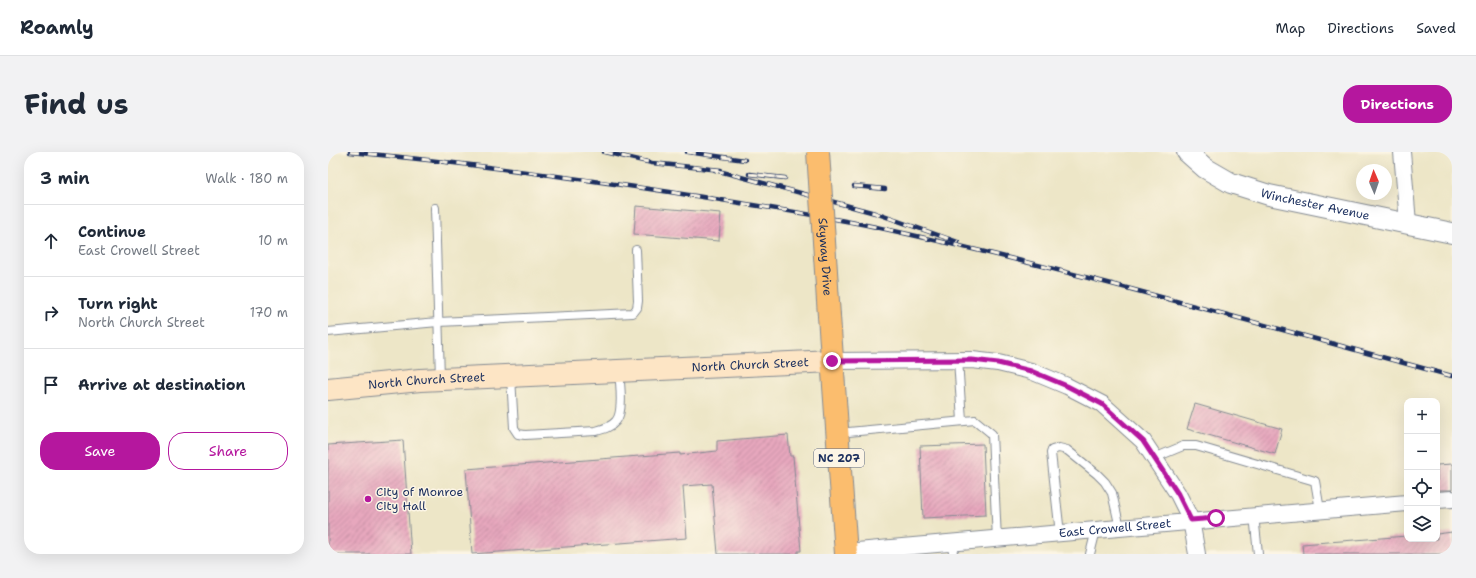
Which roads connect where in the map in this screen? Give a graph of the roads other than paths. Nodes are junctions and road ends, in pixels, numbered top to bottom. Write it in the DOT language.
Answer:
graph roads {
  1 [pos="818,152"];
  2 [pos="1188,152"];
  3 [pos="1402,152"];
  4 [pos="435,208"];
  5 [pos="1408,223"];
  6 [pos="1452,233"];
  7 [pos="636,250"];
  8 [pos="438,322"];
  9 [pos="328,332"];
  10 [pos="958,360"];
  11 [pos="832,361"];
  12 [pos="619,371"];
  13 [pos="511,376"];
  14 [pos="440,379"];
  15 [pos="328,389"];
  16 [pos="962,421"];
  17 [pos="837,433"];
  18 [pos="1154,458"];
  19 [pos="1452,499"];
  20 [pos="1440,500"];
  21 [pos="1404,503"];
  22 [pos="1320,510"];
  23 [pos="1254,515"];
  24 [pos="1191,520"];
  25 [pos="1120,528"];
  26 [pos="1096,530"];
  27 [pos="1060,534"];
  28 [pos="997,540"];
  29 [pos="953,549"];
  30 [pos="846,553"];
  31 [pos="1090,554"];
  32 [pos="1197,554"];
  33 [pos="1258,554"];
  1 -- 11 [label="main road, Skyway Drive / NC 207, bridge"];
  2 -- 5 [label="street, Winchester Avenue"];
  3 -- 5 [label="street"];
  4 -- 8 [label="lane"];
  5 -- 6 [label="street, Winchester Avenue"];
  7 -- 8 [label="lane"];
  8 -- 9 [label="lane"];
  8 -- 14 [label="lane"];
  10 -- 11 [label="street, North Church Street"];
  10 -- 16 [label="lane"];
  10 -- 18 [label="street, North Church Street"];
  11 -- 12 [label="main road, North Church Street"];
  11 -- 17 [label="main road, NC 207"];
  12 -- 13 [label="main road, North Church Street"];
  12 -- 13 [label="lane"];
  13 -- 14 [label="main road, North Church Street"];
  14 -- 15 [label="main road, North Church Street"];
  16 -- 17 [label="lane"];
  16 -- 28 [label="lane"];
  17 -- 30 [label="main road, NC 207"];
  18 -- 22 [label="lane"];
  18 -- 24 [label="street, North Church Street"];
  19 -- 20 [label="street"];
  21 -- 22 [label="street, East Crowell Street"];
  22 -- 23 [label="street, East Crowell Street"];
  23 -- 24 [label="street, East Crowell Street"];
  23 -- 33 [label="lane"];
  24 -- 25 [label="street, East Crowell Street"];
  24 -- 32 [label="street, North Church Street"];
  25 -- 26 [label="street, East Crowell Street"];
  25 -- 27 [label="lane"];
  26 -- 27 [label="street, East Crowell Street"];
  26 -- 31 [label="lane"];
  27 -- 28 [label="street, East Crowell Street"];
  28 -- 29 [label="street, East Crowell Street"];
  29 -- 30 [label="street, East Crowell Street"];
}
